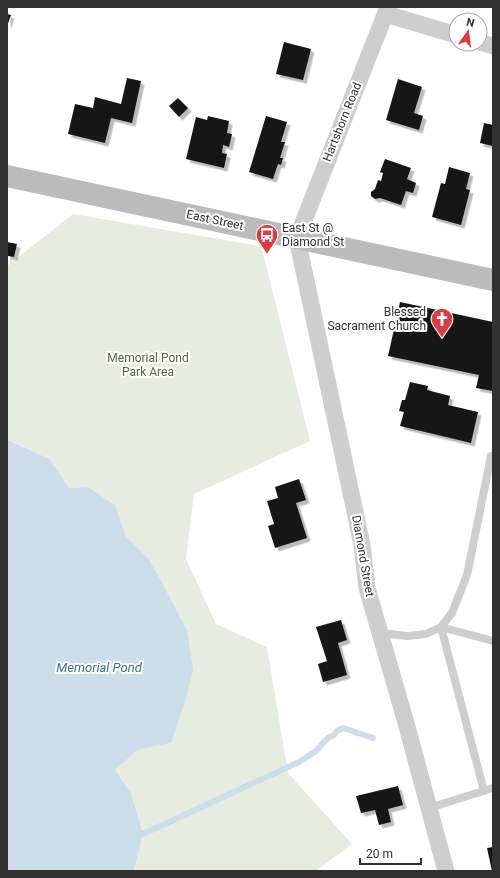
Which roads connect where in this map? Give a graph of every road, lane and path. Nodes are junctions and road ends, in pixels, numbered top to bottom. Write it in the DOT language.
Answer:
graph roads {
  1 [pos="387,10"];
  2 [pos="448,32"];
  3 [pos="7,176"];
  4 [pos="297,238"];
  5 [pos="493,280"];
  6 [pos="491,456"];
  7 [pos="441,627"];
  8 [pos="380,633"];
  9 [pos="493,641"];
  10 [pos="493,788"];
  11 [pos="484,791"];
  12 [pos="429,808"];
  13 [pos="446,871"];
  1 -- 2 [label="street"];
  1 -- 4 [label="street, Hartshorn Road"];
  3 -- 4 [label="main road, East Street"];
  4 -- 5 [label="main road, East Street"];
  4 -- 8 [label="street, Diamond Street"];
  6 -- 7 [label="lane"];
  7 -- 8 [label="lane"];
  7 -- 9 [label="lane"];
  7 -- 11 [label="lane"];
  8 -- 12 [label="street, Diamond Street"];
  10 -- 11 [label="lane"];
  11 -- 12 [label="lane"];
  12 -- 13 [label="street, Diamond Street"];
}
